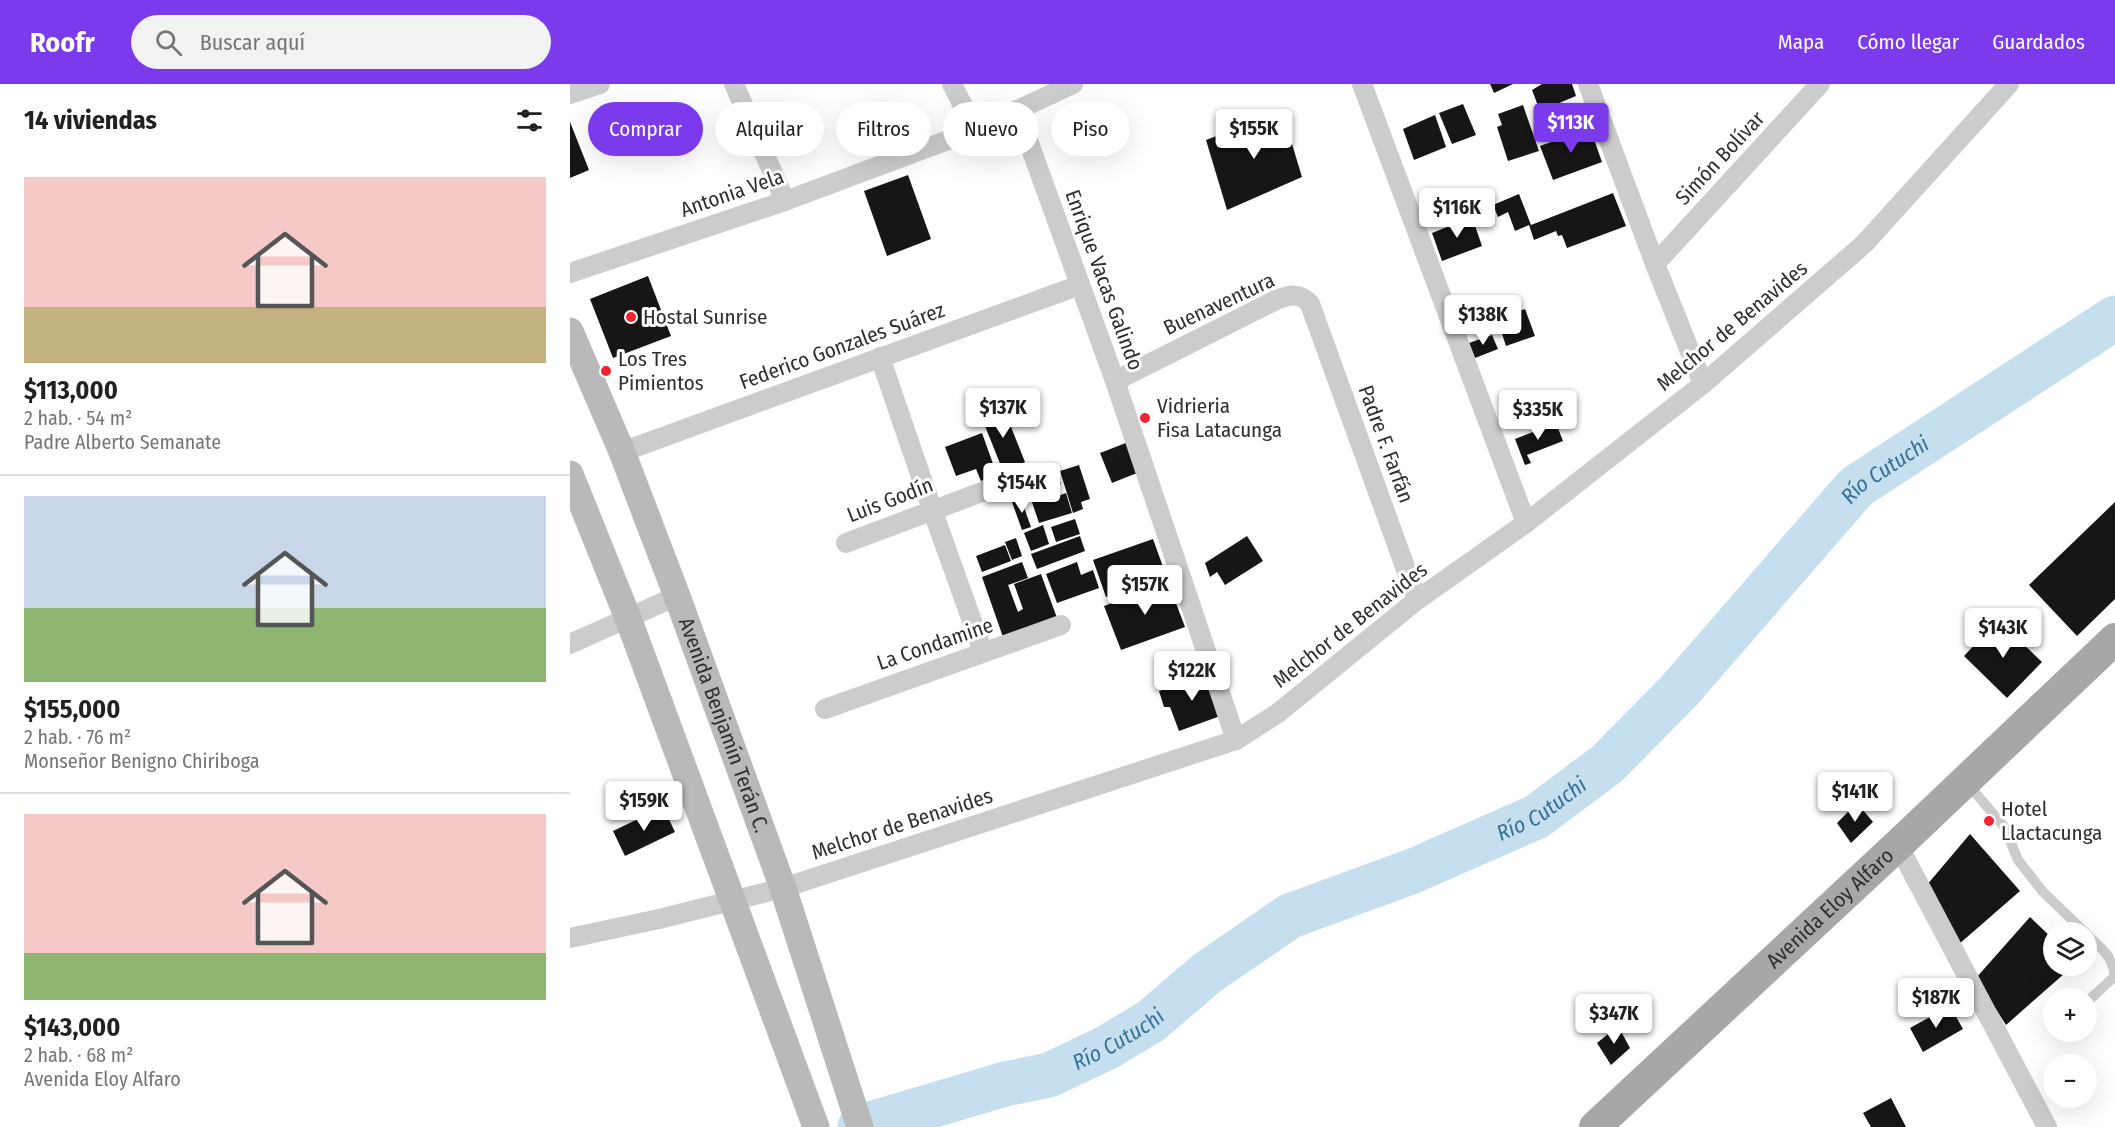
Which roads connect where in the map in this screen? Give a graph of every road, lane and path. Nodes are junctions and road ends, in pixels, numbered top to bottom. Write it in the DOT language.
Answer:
graph roads {
  1 [pos="600,84"];
  2 [pos="734,84"];
  3 [pos="952,84"];
  4 [pos="1073,84"];
  5 [pos="1362,84"];
  6 [pos="1588,84"];
  7 [pos="1820,84"];
  8 [pos="2009,84"];
  9 [pos="570,94"];
  10 [pos="961,102"];
  11 [pos="1034,102"];
  12 [pos="943,142"];
  13 [pos="1034,156"];
  14 [pos="785,201"];
  15 [pos="1654,264"];
  16 [pos="570,273"];
  17 [pos="1080,285"];
  18 [pos="1310,304"];
  19 [pos="570,331"];
  20 [pos="880,357"];
  21 [pos="1115,381"];
  22 [pos="1703,384"];
  23 [pos="622,452"];
  24 [pos="570,474"];
  25 [pos="1019,478"];
  26 [pos="932,509"];
  27 [pos="1527,523"];
  28 [pos="846,543"];
  29 [pos="677,596"];
  30 [pos="1416,600"];
  31 [pos="628,618"];
  32 [pos="1061,625"];
  33 [pos="2115,639"];
  34 [pos="570,644"];
  35 [pos="984,652"];
  36 [pos="825,709"];
  37 [pos="1236,740"];
  38 [pos="1966,781"];
  39 [pos="1898,845"];
  40 [pos="785,896"];
  41 [pos="737,912"];
  42 [pos="2074,922"];
  43 [pos="570,938"];
  44 [pos="2097,944"];
  45 [pos="2097,993"];
  46 [pos="816,1127"];
  47 [pos="860,1127"];
  48 [pos="1595,1127"];
  49 [pos="2047,1127"];
  1 -- 9 [label="street"];
  2 -- 14 [label="street"];
  3 -- 10 [label="street"];
  4 -- 11 [label="street, Antonia Vela"];
  5 -- 27 [label="street"];
  6 -- 15 [label="street"];
  7 -- 15 [label="street, Simón Bolívar"];
  8 -- 22 [label="street, Melchor de Benavides"];
  12 -- 14 [label="street, Antonia Vela"];
  13 -- 17 [label="street, Enrique Vacas Galindo"];
  14 -- 16 [label="street, Antonia Vela"];
  15 -- 22 [label="street"];
  17 -- 20 [label="street, Federico Gonzales Suárez"];
  17 -- 21 [label="street, Enrique Vacas Galindo"];
  18 -- 21 [label="street, Buenaventura"];
  18 -- 30 [label="street, Padre F. Farfán"];
  19 -- 23 [label="main road, Avenida Benjamín Terán C."];
  20 -- 23 [label="street, Federico Gonzales Suárez"];
  20 -- 26 [label="street"];
  21 -- 37 [label="street, Enrique Vacas Galindo"];
  22 -- 27 [label="street, Melchor de Benavides"];
  23 -- 29 [label="main road, Avenida Benjamín Terán C."];
  24 -- 31 [label="main road"];
  25 -- 26 [label="street, Luis Godín"];
  26 -- 28 [label="street, Luis Godín"];
  26 -- 35 [label="street"];
  27 -- 30 [label="street, Melchor de Benavides"];
  29 -- 31 [label="street"];
  29 -- 40 [label="main road, Avenida Benjamín Terán C."];
  30 -- 37 [label="street, Melchor de Benavides"];
  31 -- 34 [label="street"];
  31 -- 41 [label="main road"];
  32 -- 35 [label="street, La Condamine"];
  33 -- 38 [label="main road, Avenida Eloy Alfaro"];
  35 -- 36 [label="street, La Condamine"];
  37 -- 40 [label="street, Melchor de Benavides"];
  38 -- 39 [label="main road, Avenida Eloy Alfaro"];
  38 -- 42 [label="lane"];
  39 -- 48 [label="main road, Avenida Eloy Alfaro"];
  39 -- 49 [label="street"];
  40 -- 41 [label="street, Melchor de Benavides"];
  40 -- 47 [label="main road, Avenida Benjamín Terán C."];
  41 -- 43 [label="street, Melchor de Benavides"];
  41 -- 46 [label="main road"];
  44 -- 45 [label="lane"];
}
